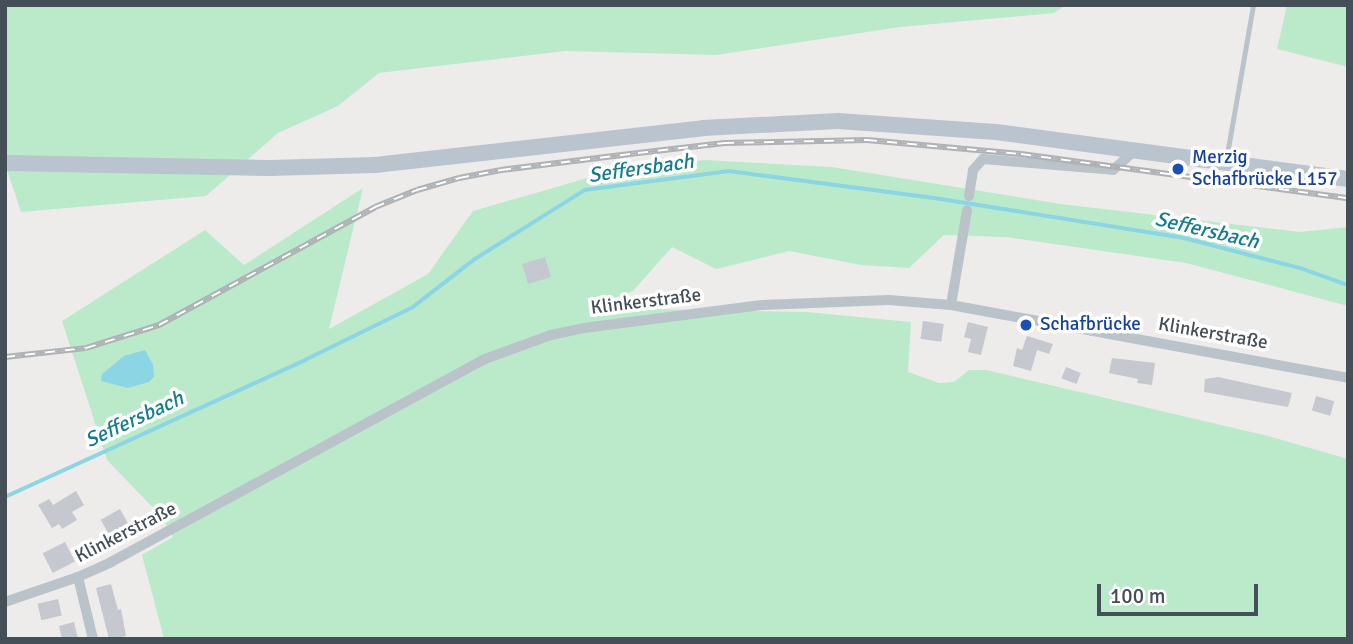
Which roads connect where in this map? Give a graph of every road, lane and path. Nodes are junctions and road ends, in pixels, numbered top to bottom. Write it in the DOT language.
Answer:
graph roads {
  1 [pos="1253,5"];
  2 [pos="1134,151"];
  3 [pos="5,163"];
  4 [pos="1226,163"];
  5 [pos="1348,179"];
  6 [pos="969,196"];
  7 [pos="967,210"];
  8 [pos="951,305"];
  9 [pos="1348,377"];
  10 [pos="78,577"];
  11 [pos="5,602"];
  12 [pos="93,639"];
  1 -- 4 [label="lane"];
  2 -- 3 [label="main road"];
  2 -- 4 [label="main road"];
  2 -- 6 [label="street"];
  4 -- 5 [label="main road"];
  7 -- 8 [label="street"];
  8 -- 9 [label="street, Klinkerstraße"];
  8 -- 10 [label="street, Klinkerstraße"];
  10 -- 11 [label="street, Klinkerstraße"];
  10 -- 12 [label="street"];
}
